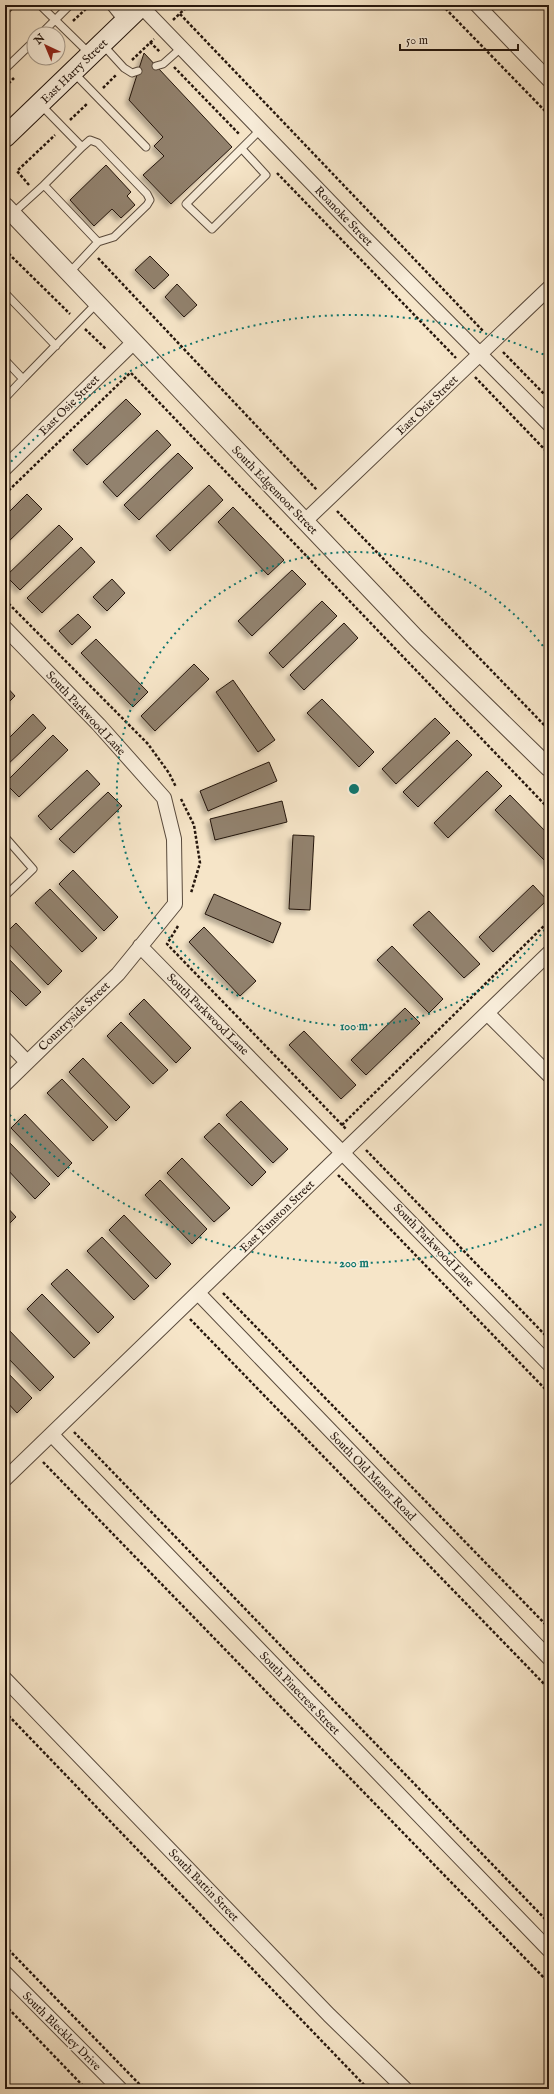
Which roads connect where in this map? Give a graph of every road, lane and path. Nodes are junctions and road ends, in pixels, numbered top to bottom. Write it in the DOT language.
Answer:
graph roads {
  1 [pos="11,5"];
  2 [pos="40,5"];
  3 [pos="70,5"];
  4 [pos="114,5"];
  5 [pos="442,5"];
  6 [pos="477,5"];
  7 [pos="142,6"];
  8 [pos="5,11"];
  9 [pos="180,13"];
  10 [pos="55,20"];
  11 [pos="126,20"];
  12 [pos="49,26"];
  13 [pos="150,42"];
  14 [pos="181,48"];
  15 [pos="26,49"];
  16 [pos="96,49"];
  17 [pos="168,60"];
  18 [pos="156,66"];
  19 [pos="5,69"];
  20 [pos="138,71"];
  21 [pos="73,72"];
  22 [pos="549,80"];
  23 [pos="40,104"];
  24 [pos="549,115"];
  25 [pos="260,130"];
  26 [pos="5,137"];
  27 [pos="248,143"];
  28 [pos="82,147"];
  29 [pos="146,147"];
  30 [pos="242,149"];
  31 [pos="16,171"];
  32 [pos="275,171"];
  33 [pos="44,185"];
  34 [pos="36,192"];
  35 [pos="9,210"];
  36 [pos="98,242"];
  37 [pos="5,250"];
  38 [pos="91,250"];
  39 [pos="68,274"];
  40 [pos="549,288"];
  41 [pos="5,293"];
  42 [pos="97,304"];
  43 [pos="78,322"];
  44 [pos="493,341"];
  45 [pos="134,342"];
  46 [pos="56,346"];
  47 [pos="480,354"];
  48 [pos="116,359"];
  49 [pos="5,360"];
  50 [pos="466,368"];
  51 [pos="131,373"];
  52 [pos="24,379"];
  53 [pos="5,398"];
  54 [pos="549,399"];
  55 [pos="549,424"];
  56 [pos="549,454"];
  57 [pos="5,468"];
  58 [pos="5,494"];
  59 [pos="327,501"];
  60 [pos="305,521"];
  61 [pos="5,600"];
  62 [pos="5,628"];
  63 [pos="549,730"];
  64 [pos="549,768"];
  65 [pos="177,792"];
  66 [pos="180,798"];
  67 [pos="549,809"];
  68 [pos="5,837"];
  69 [pos="5,896"];
  70 [pos="189,896"];
  71 [pos="549,921"];
  72 [pos="179,924"];
  73 [pos="140,946"];
  74 [pos="549,953"];
  75 [pos="487,1013"];
  76 [pos="5,1039"];
  77 [pos="28,1062"];
  78 [pos="549,1075"];
  79 [pos="5,1084"];
  80 [pos="342,1125"];
  81 [pos="356,1139"];
  82 [pos="343,1152"];
  83 [pos="338,1175"];
  84 [pos="198,1293"];
  85 [pos="223,1293"];
  86 [pos="190,1318"];
  87 [pos="549,1339"];
  88 [pos="549,1364"];
  89 [pos="549,1393"];
  90 [pos="73,1431"];
  91 [pos="52,1435"];
  92 [pos="42,1460"];
  93 [pos="5,1479"];
  94 [pos="549,1628"];
  95 [pos="549,1658"];
  96 [pos="5,1678"];
  97 [pos="549,1689"];
  98 [pos="5,1712"];
  99 [pos="549,1923"];
  100 [pos="5,1946"];
  101 [pos="549,1950"];
  102 [pos="5,1973"];
  103 [pos="549,1982"];
  104 [pos="5,2005"];
  105 [pos="86,2089"];
  106 [pos="120,2089"];
  107 [pos="144,2089"];
  108 [pos="368,2089"];
  109 [pos="405,2089"];
  1 -- 8 [label="lane"];
  2 -- 10 [label="lane"];
  3 -- 10 [label="lane"];
  4 -- 11 [label="street"];
  5 -- 24 [label="path"];
  6 -- 22 [label="street"];
  7 -- 11 [label="main road, East Harry Street"];
  7 -- 14 [label="street, Roanoke Street"];
  9 -- 44 [label="path"];
  10 -- 12 [label="lane"];
  10 -- 16 [label="lane"];
  11 -- 16 [label="main road, East Harry Street"];
  13 -- 17 [label="path"];
  14 -- 17 [label="lane"];
  14 -- 25 [label="street, Roanoke Street"];
  15 -- 19 [label="lane"];
  16 -- 20 [label="lane"];
  16 -- 21 [label="main road, East Harry Street"];
  17 -- 18 [label="lane"];
  17 -- 27 [label="path"];
  21 -- 23 [label="main road, East Harry Street"];
  21 -- 29 [label="lane"];
  23 -- 26 [label="main road, East Harry Street"];
  23 -- 28 [label="lane"];
  25 -- 27 [label="lane"];
  25 -- 47 [label="street, Roanoke Street"];
  27 -- 30 [label="lane"];
  28 -- 33 [label="lane"];
  28 -- 36 [label="lane"];
  30 -- 30 [label="lane"];
  31 -- 34 [label="path"];
  32 -- 50 [label="path"];
  33 -- 34 [label="lane"];
  33 -- 36 [label="lane"];
  34 -- 35 [label="lane"];
  35 -- 39 [label="street, South Edgemoor Street"];
  36 -- 38 [label="lane"];
  37 -- 43 [label="path"];
  38 -- 39 [label="lane"];
  38 -- 59 [label="path"];
  39 -- 42 [label="street, South Edgemoor Street"];
  40 -- 44 [label="street, East Osie Street"];
  41 -- 46 [label="lane"];
  42 -- 43 [label="lane"];
  42 -- 45 [label="street, South Edgemoor Street"];
  43 -- 46 [label="lane"];
  43 -- 48 [label="path"];
  44 -- 47 [label="street, East Osie Street"];
  44 -- 54 [label="path"];
  45 -- 48 [label="street, East Osie Street"];
  45 -- 60 [label="street, South Edgemoor Street"];
  46 -- 52 [label="lane"];
  47 -- 50 [label="street, East Osie Street"];
  47 -- 55 [label="street, Roanoke Street"];
  48 -- 51 [label="path"];
  48 -- 57 [label="street, East Osie Street"];
  49 -- 52 [label="lane"];
  50 -- 56 [label="path"];
  50 -- 59 [label="street, East Osie Street"];
  51 -- 58 [label="path"];
  51 -- 67 [label="path"];
  52 -- 53 [label="lane"];
  59 -- 60 [label="street, East Osie Street"];
  59 -- 63 [label="path"];
  60 -- 64 [label="street, South Edgemoor Street"];
  61 -- 65 [label="path"];
  62 -- 73 [label="street, South Parkwood Lane"];
  66 -- 70 [label="path"];
  68 -- 69 [label="lane"];
  71 -- 80 [label="path"];
  72 -- 80 [label="path"];
  73 -- 77 [label="street, Countryside Street"];
  73 -- 82 [label="street, South Parkwood Lane"];
  74 -- 75 [label="street, East Funston Street"];
  75 -- 78 [label="street"];
  75 -- 81 [label="street, East Funston Street"];
  76 -- 77 [label="street"];
  77 -- 79 [label="street, Countryside Street"];
  80 -- 81 [label="path"];
  81 -- 82 [label="street, East Funston Street"];
  81 -- 87 [label="path"];
  82 -- 84 [label="street, East Funston Street"];
  82 -- 88 [label="street, South Parkwood Lane"];
  83 -- 89 [label="path"];
  84 -- 91 [label="street, East Funston Street"];
  84 -- 95 [label="street, South Old Manor Road"];
  85 -- 94 [label="path"];
  86 -- 97 [label="path"];
  90 -- 99 [label="path"];
  91 -- 93 [label="street, East Funston Street"];
  91 -- 101 [label="street, South Pinecrest Street"];
  92 -- 103 [label="path"];
  96 -- 109 [label="street, South Battin Street"];
  98 -- 108 [label="path"];
  100 -- 107 [label="path"];
  102 -- 106 [label="street, South Bleckley Drive"];
  104 -- 105 [label="path"];
}
